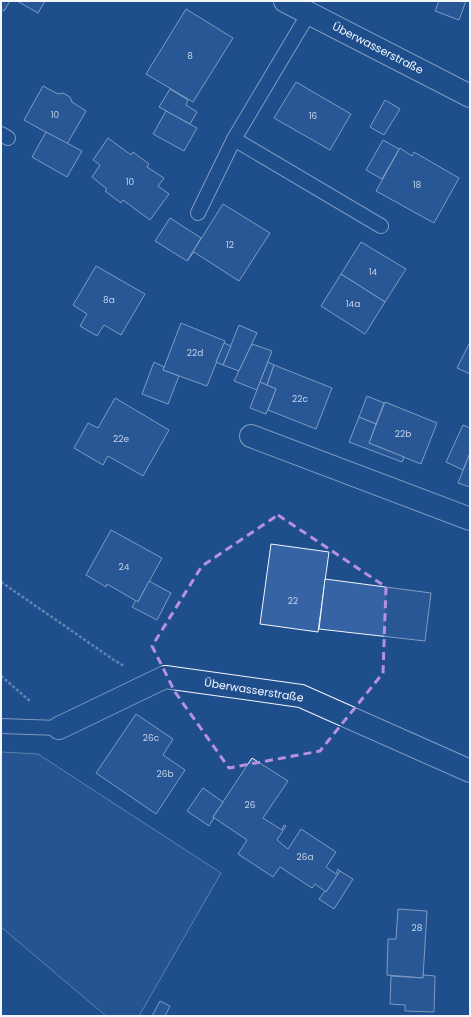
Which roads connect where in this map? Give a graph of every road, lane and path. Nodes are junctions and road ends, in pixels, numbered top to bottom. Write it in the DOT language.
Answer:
graph roads {
  1 [pos="285,1"];
  2 [pos="309,13"];
  3 [pos="470,96"];
  4 [pos="234,139"];
  5 [pos="198,214"];
  6 [pos="381,226"];
  7 [pos="251,436"];
  8 [pos="470,519"];
  9 [pos="1,582"];
  10 [pos="155,682"];
  11 [pos="1,726"];
  12 [pos="59,728"];
  13 [pos="470,771"];
  1 -- 2 [label="street, Überwasserstraße"];
  2 -- 3 [label="street, Überwasserstraße"];
  2 -- 4 [label="lane"];
  4 -- 5 [label="lane"];
  4 -- 6 [label="lane"];
  7 -- 8 [label="street"];
  9 -- 10 [label="path"];
  10 -- 12 [label="street, Überwasserstraße"];
  10 -- 13 [label="street, Überwasserstraße"];
  11 -- 12 [label="lane"];
}
